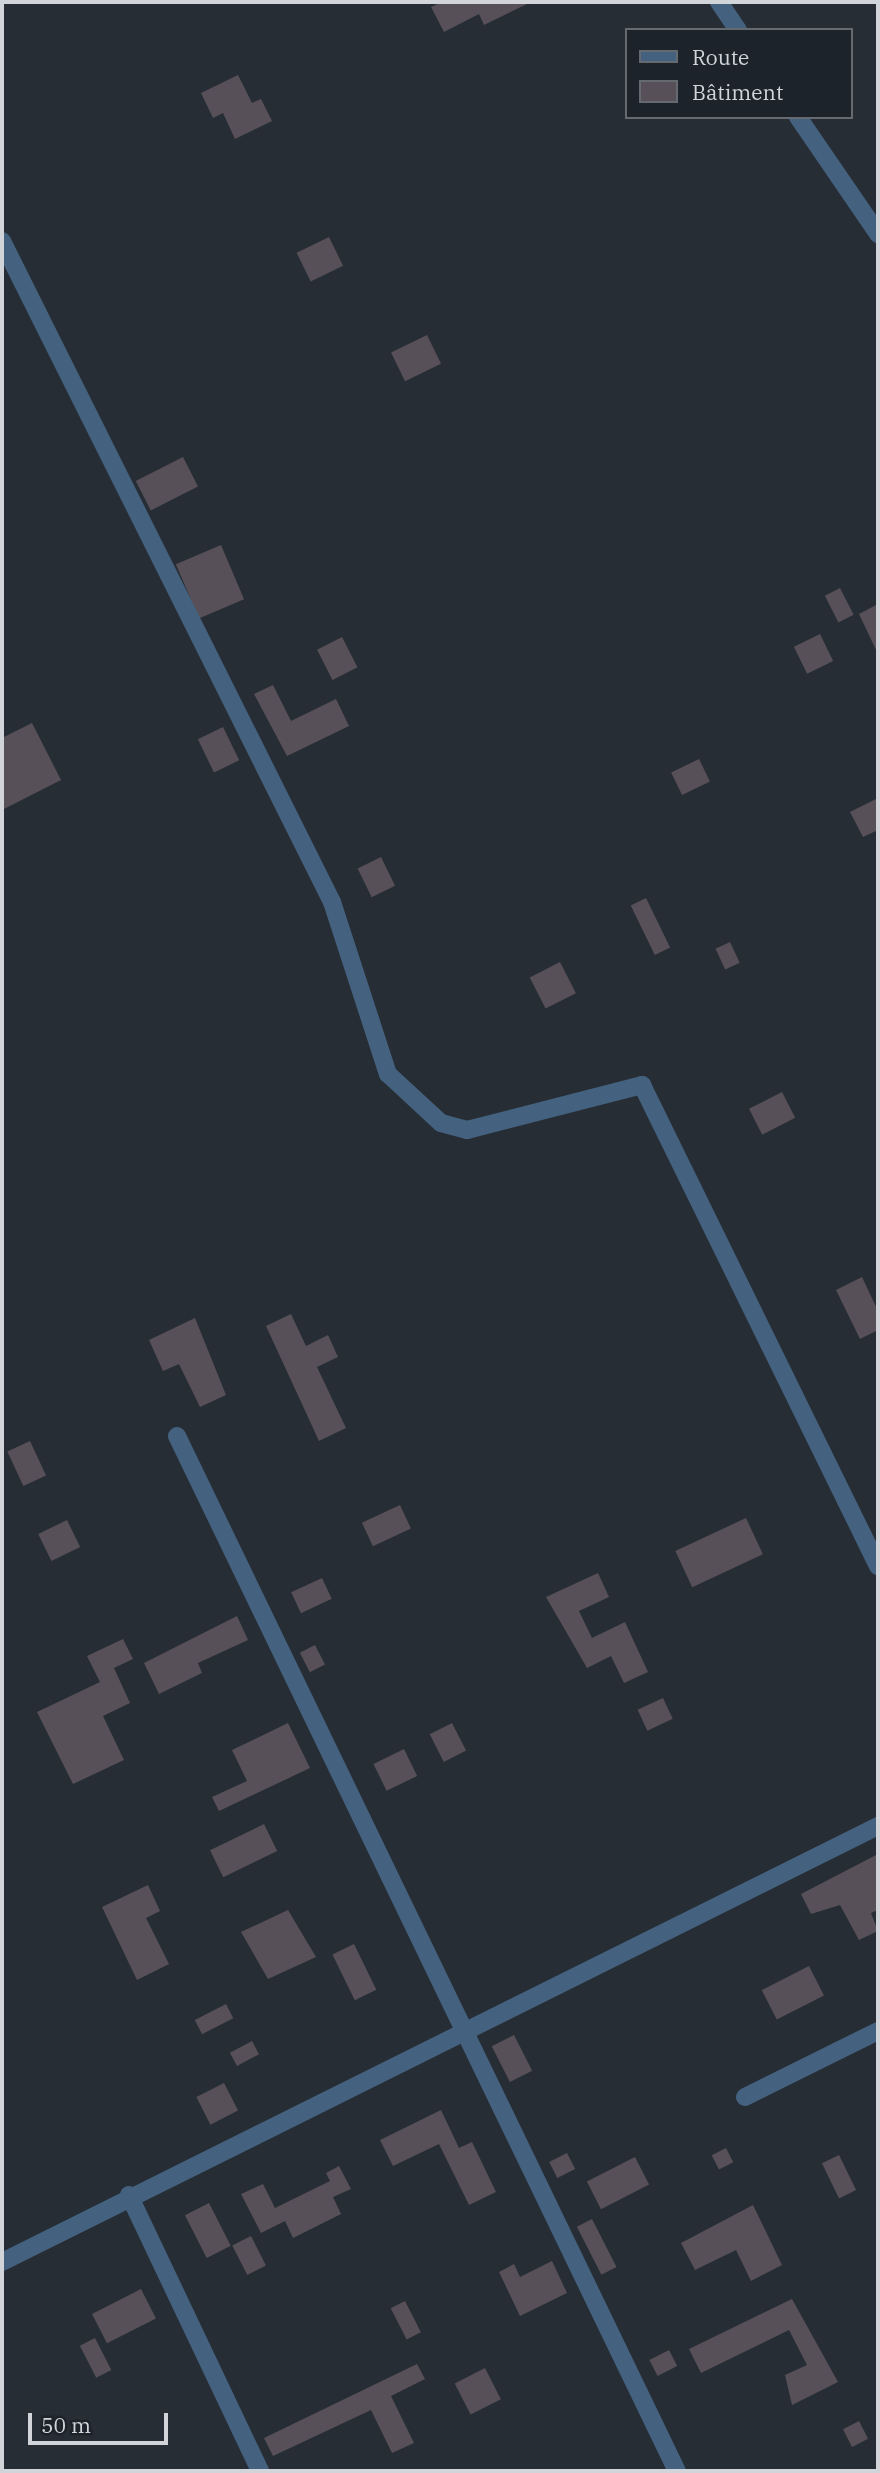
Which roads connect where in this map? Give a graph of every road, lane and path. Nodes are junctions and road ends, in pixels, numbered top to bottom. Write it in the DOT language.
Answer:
graph roads {
  1 [pos="719,2"];
  2 [pos="737,28"];
  3 [pos="799,119"];
  4 [pos="878,234"];
  5 [pos="2,241"];
  6 [pos="177,1436"];
  7 [pos="878,1566"];
  8 [pos="878,1826"];
  9 [pos="878,2031"];
  10 [pos="461,2032"];
  11 [pos="745,2097"];
  12 [pos="128,2195"];
  13 [pos="2,2262"];
  14 [pos="260,2471"];
  15 [pos="677,2471"];
  1 -- 2 [label="street"];
  3 -- 4 [label="street"];
  5 -- 7 [label="street"];
  6 -- 10 [label="street"];
  8 -- 10 [label="street"];
  9 -- 11 [label="street"];
  10 -- 12 [label="street"];
  10 -- 15 [label="street"];
  12 -- 13 [label="street"];
  12 -- 14 [label="street"];
}
